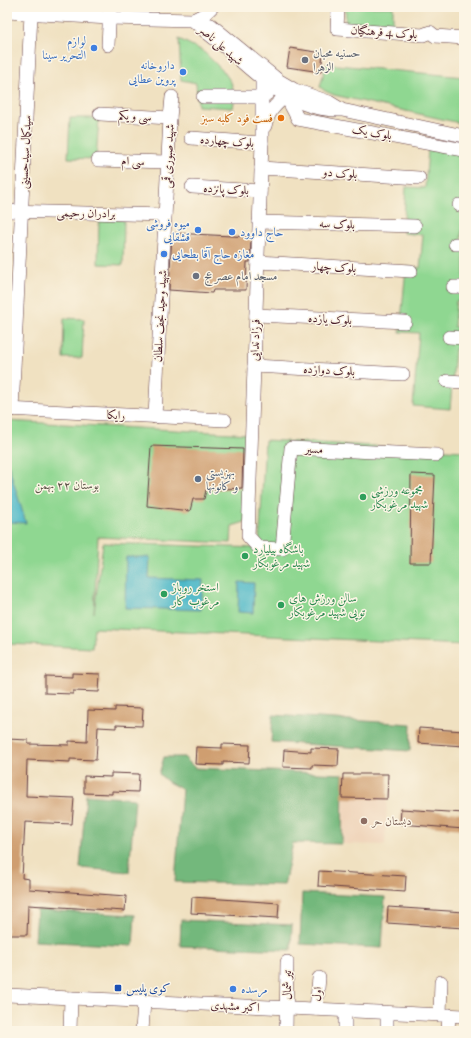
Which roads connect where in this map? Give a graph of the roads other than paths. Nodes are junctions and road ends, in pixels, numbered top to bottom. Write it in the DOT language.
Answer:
graph roads {
  1 [pos="194,7"];
  2 [pos="212,7"];
  3 [pos="338,7"];
  4 [pos="7,12"];
  5 [pos="110,12"];
  6 [pos="31,14"];
  7 [pos="193,20"];
  8 [pos="464,38"];
  9 [pos="108,45"];
  10 [pos="262,81"];
  11 [pos="276,85"];
  12 [pos="286,96"];
  13 [pos="172,97"];
  14 [pos="203,97"];
  15 [pos="262,97"];
  16 [pos="342,110"];
  17 [pos="100,114"];
  18 [pos="170,118"];
  19 [pos="446,132"];
  20 [pos="464,136"];
  21 [pos="192,138"];
  22 [pos="262,143"];
  23 [pos="447,146"];
  24 [pos="464,150"];
  25 [pos="98,160"];
  26 [pos="167,162"];
  27 [pos="261,168"];
  28 [pos="419,178"];
  29 [pos="192,187"];
  30 [pos="260,191"];
  31 [pos="7,211"];
  32 [pos="22,212"];
  33 [pos="165,215"];
  34 [pos="259,222"];
  35 [pos="415,226"];
  36 [pos="258,262"];
  37 [pos="13,263"];
  38 [pos="411,271"];
  39 [pos="12,313"];
  40 [pos="256,315"];
  41 [pos="405,322"];
  42 [pos="449,337"];
  43 [pos="464,338"];
  44 [pos="11,358"];
  45 [pos="254,366"];
  46 [pos="403,374"];
  47 [pos="446,381"];
  48 [pos="464,382"];
  49 [pos="10,410"];
  50 [pos="155,417"];
  51 [pos="225,420"];
  52 [pos="437,455"];
  53 [pos="259,548"];
  54 [pos="287,962"];
  55 [pos="319,978"];
  56 [pos="441,982"];
  57 [pos="7,995"];
  58 [pos="71,998"];
  59 [pos="144,1002"];
  60 [pos="287,1008"];
  61 [pos="316,1009"];
  62 [pos="345,1011"];
  63 [pos="387,1013"];
  64 [pos="445,1015"];
  65 [pos="464,1016"];
  66 [pos="70,1031"];
  67 [pos="142,1031"];
  68 [pos="286,1031"];
  69 [pos="345,1031"];
  70 [pos="387,1031"];
  71 [pos="448,1031"];
  1 -- 7 [label="street"];
  2 -- 7 [label="street"];
  3 -- 8 [label="street, بلوک 4 فرهنگیان"];
  4 -- 6 [label="street"];
  5 -- 6 [label="street"];
  5 -- 7 [label="street"];
  5 -- 9 [label="street"];
  6 -- 32 [label="street, سیدکمال سیدحسینی"];
  7 -- 10 [label="street, شهید علی ناصر"];
  7 -- 11 [label="street, شهید علی ناصر"];
  10 -- 11 [label="street, شهید علی ناصر"];
  10 -- 15 [label="street"];
  11 -- 12 [label="street, شهید علی ناصر"];
  11 -- 15 [label="street"];
  11 -- 16 [label="street, شهید علی ناصر"];
  12 -- 16 [label="street, شهید علی ناصر"];
  12 -- 22 [label="street"];
  12 -- 23 [label="street, بلوک یک"];
  13 -- 18 [label="street, شهید صبوری قمی"];
  14 -- 15 [label="street"];
  15 -- 22 [label="street"];
  16 -- 19 [label="street, شهید علی ناصر"];
  17 -- 18 [label="street, سی و یکم"];
  18 -- 26 [label="street, شهید صبوری قمی"];
  19 -- 20 [label="street, شهید علی ناصر"];
  19 -- 23 [label="street"];
  21 -- 22 [label="street, بلوک چهارده"];
  22 -- 27 [label="street, فرزاد ندایی"];
  23 -- 24 [label="street, بلوک یک"];
  25 -- 26 [label="street, سی ام"];
  26 -- 33 [label="street, شهید صبوری قمی"];
  27 -- 28 [label="street, بلوک دو"];
  27 -- 30 [label="street, فرزاد ندایی"];
  29 -- 30 [label="street, بلوک پانزده"];
  30 -- 34 [label="street, فرزاد ندایی"];
  31 -- 32 [label="street, برادران رحیمی"];
  32 -- 33 [label="street, برادران رحیمی"];
  32 -- 37 [label="street, سیدکمال سیدحسینی"];
  33 -- 50 [label="street, شهید وحید نجف سلطان"];
  34 -- 35 [label="street, بلوک سه"];
  34 -- 36 [label="street, فرزاد ندایی"];
  36 -- 38 [label="street, بلوک چهار"];
  36 -- 40 [label="street, فرزاد ندایی"];
  37 -- 39 [label="street, سیدکمال سیدحسینی"];
  39 -- 44 [label="street, سیدکمال سیدحسینی"];
  40 -- 41 [label="street, بلوک یازده"];
  40 -- 45 [label="street, فرزاد ندایی"];
  42 -- 43 [label="street"];
  44 -- 49 [label="street, سیدکمال سیدحسینی"];
  45 -- 46 [label="street, بلوک دوازده"];
  45 -- 53 [label="street, فرزاد ندایی"];
  47 -- 48 [label="street"];
  49 -- 50 [label="street, رایکا"];
  50 -- 51 [label="street, رایکا"];
  52 -- 53 [label="street, مسیر"];
  54 -- 60 [label="street, تیر شمال"];
  55 -- 61 [label="street, اول"];
  56 -- 64 [label="street"];
  57 -- 58 [label="street, اکبر مشهدی"];
  58 -- 59 [label="street, اکبر مشهدی"];
  58 -- 66 [label="street"];
  59 -- 60 [label="street, اکبر مشهدی"];
  59 -- 67 [label="street"];
  60 -- 61 [label="street, اکبر مشهدی"];
  60 -- 68 [label="street, تیر شمال"];
  61 -- 62 [label="street, اکبر مشهدی"];
  62 -- 63 [label="street, اکبر مشهدی"];
  62 -- 69 [label="street"];
  63 -- 64 [label="street, اکبر مشهدی"];
  63 -- 70 [label="street"];
  64 -- 65 [label="street, اکبر مشهدی"];
  64 -- 71 [label="street"];
}
